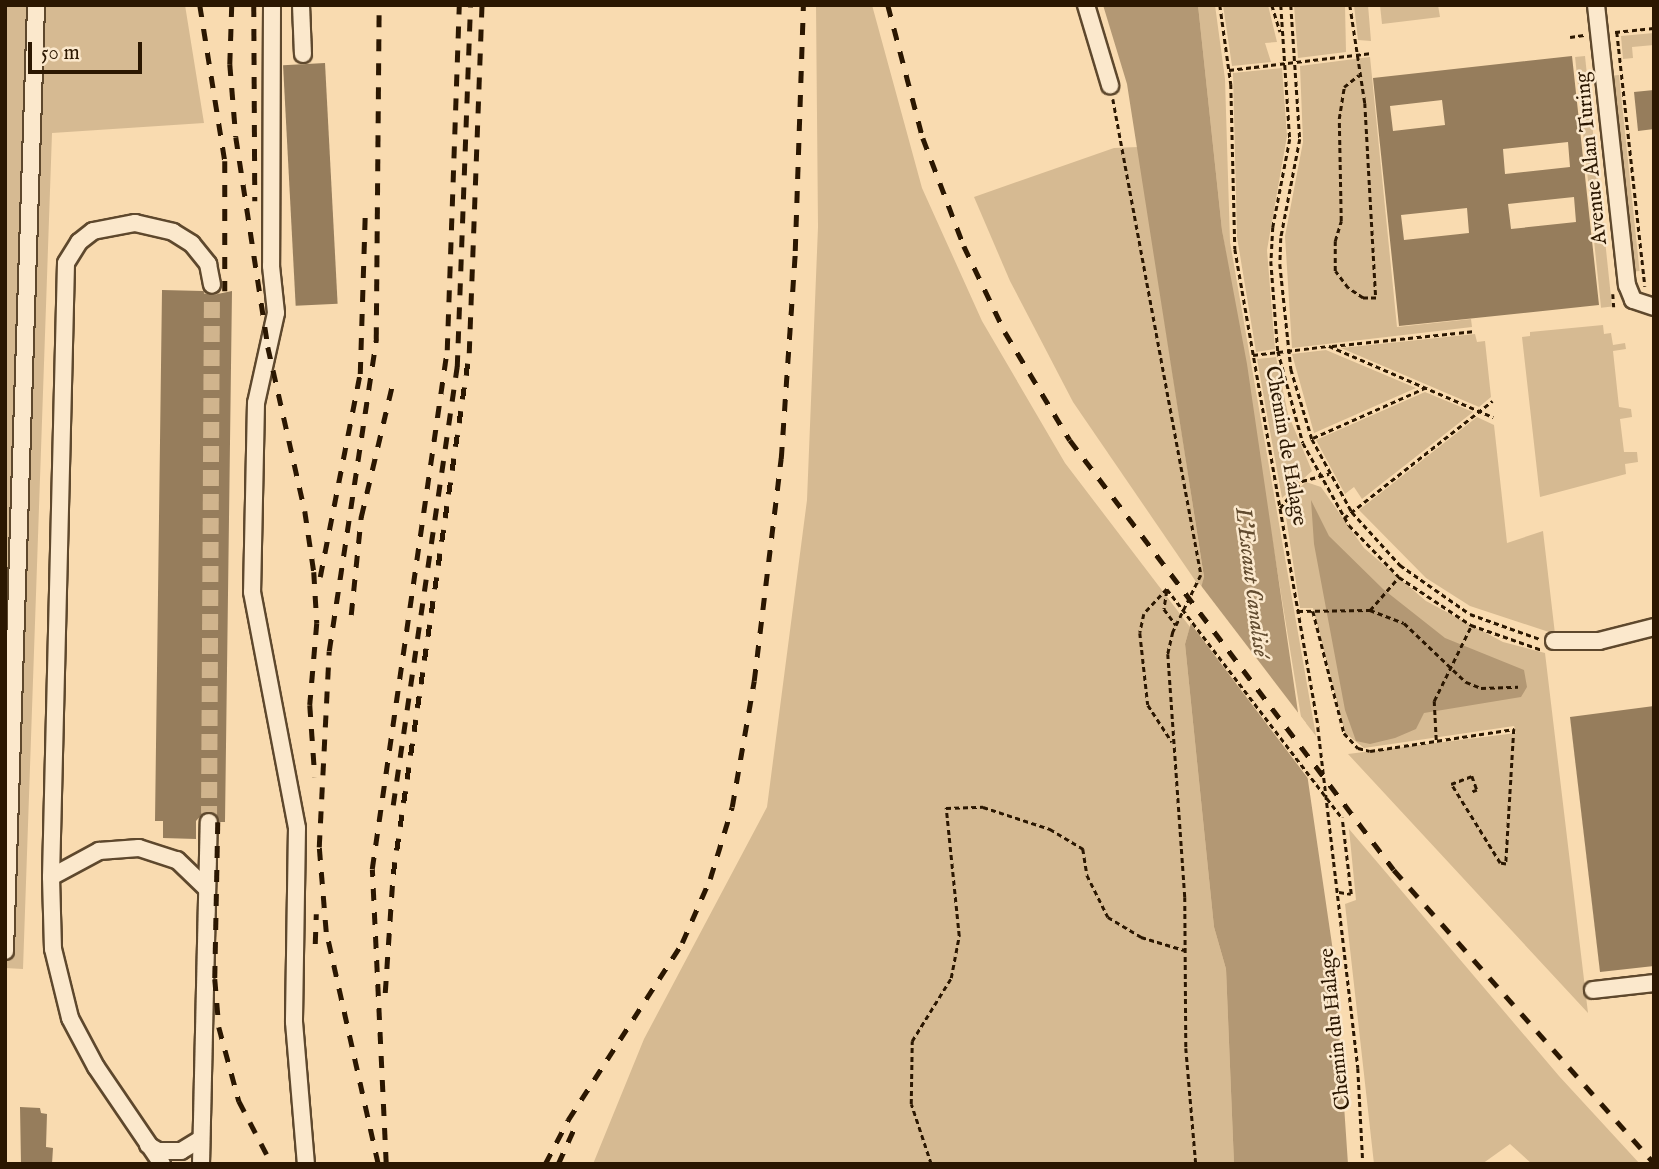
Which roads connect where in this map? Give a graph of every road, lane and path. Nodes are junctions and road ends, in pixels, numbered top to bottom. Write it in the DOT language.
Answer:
graph roads {
  1 [pos="37,5"];
  2 [pos="272,5"];
  3 [pos="301,5"];
  4 [pos="1086,5"];
  5 [pos="1220,5"];
  6 [pos="1272,5"];
  7 [pos="1281,5"];
  8 [pos="1291,5"];
  9 [pos="1350,5"];
  10 [pos="1596,5"];
  11 [pos="1654,28"];
  12 [pos="1617,32"];
  13 [pos="1599,33"];
  14 [pos="1283,40"];
  15 [pos="303,54"];
  16 [pos="1372,54"];
  17 [pos="1354,55"];
  18 [pos="1294,62"];
  19 [pos="1284,63"];
  20 [pos="1229,70"];
  21 [pos="1359,75"];
  22 [pos="1110,85"];
  23 [pos="212,285"];
  24 [pos="1653,287"];
  25 [pos="1654,307"];
  26 [pos="1475,331"];
  27 [pos="1329,346"];
  28 [pos="1288,350"];
  29 [pos="1278,351"];
  30 [pos="1253,355"];
  31 [pos="1425,388"];
  32 [pos="1492,401"];
  33 [pos="1479,411"];
  34 [pos="1493,417"];
  35 [pos="1312,439"];
  36 [pos="1329,474"];
  37 [pos="1318,476"];
  38 [pos="1280,509"];
  39 [pos="1352,512"];
  40 [pos="1344,518"];
  41 [pos="1399,578"];
  42 [pos="1167,589"];
  43 [pos="1370,610"];
  44 [pos="1298,611"];
  45 [pos="1313,611"];
  46 [pos="1176,625"];
  47 [pos="1471,625"];
  48 [pos="1654,627"];
  49 [pos="1553,646"];
  50 [pos="1448,669"];
  51 [pos="1518,687"];
  52 [pos="1436,740"];
  53 [pos="1173,743"];
  54 [pos="1472,792"];
  55 [pos="209,821"];
  56 [pos="51,877"];
  57 [pos="206,888"];
  58 [pos="1339,892"];
  59 [pos="1184,950"];
  60 [pos="5,951"];
  61 [pos="1654,983"];
  62 [pos="1593,990"];
  63 [pos="199,1140"];
  64 [pos="148,1145"];
  65 [pos="162,1164"];
  66 [pos="201,1164"];
  67 [pos="306,1164"];
  68 [pos="931,1164"];
  69 [pos="1196,1164"];
  70 [pos="1363,1164"];
  1 -- 60 [label="street"];
  2 -- 67 [label="street"];
  3 -- 15 [label="street"];
  4 -- 22 [label="street"];
  5 -- 20 [label="path, Chemin de Halage"];
  6 -- 14 [label="path"];
  7 -- 14 [label="path"];
  8 -- 18 [label="path"];
  9 -- 17 [label="path"];
  10 -- 13 [label="street, Avenue Alan Turing"];
  11 -- 12 [label="path"];
  12 -- 13 [label="path"];
  12 -- 24 [label="path"];
  13 -- 25 [label="street, Avenue Alan Turing"];
  14 -- 19 [label="path"];
  16 -- 17 [label="path"];
  17 -- 18 [label="path"];
  17 -- 21 [label="path"];
  18 -- 19 [label="path"];
  18 -- 28 [label="path"];
  19 -- 20 [label="path"];
  19 -- 29 [label="path"];
  20 -- 30 [label="path, Chemin de Halage"];
  21 -- 21 [label="path"];
  22 -- 46 [label="path"];
  23 -- 56 [label="street"];
  26 -- 27 [label="path"];
  27 -- 28 [label="path"];
  27 -- 31 [label="path"];
  28 -- 29 [label="path"];
  28 -- 35 [label="path"];
  29 -- 30 [label="path"];
  29 -- 37 [label="path"];
  30 -- 38 [label="path, Chemin de Halage"];
  31 -- 33 [label="path"];
  31 -- 35 [label="path"];
  32 -- 33 [label="path"];
  33 -- 34 [label="path"];
  33 -- 39 [label="path"];
  35 -- 36 [label="path"];
  36 -- 37 [label="path"];
  36 -- 39 [label="path"];
  37 -- 38 [label="path"];
  37 -- 40 [label="path"];
  38 -- 44 [label="path, Chemin de Halage"];
  39 -- 40 [label="path"];
  39 -- 49 [label="path"];
  40 -- 41 [label="path"];
  41 -- 43 [label="path"];
  41 -- 47 [label="path"];
  42 -- 46 [label="path"];
  42 -- 53 [label="path"];
  42 -- 58 [label="path, bridge"];
  43 -- 45 [label="path"];
  43 -- 50 [label="path"];
  44 -- 45 [label="path"];
  44 -- 58 [label="path, Chemin de Halage"];
  45 -- 52 [label="path"];
  46 -- 53 [label="path"];
  47 -- 49 [label="path"];
  47 -- 50 [label="path"];
  48 -- 49 [label="street"];
  50 -- 51 [label="path"];
  50 -- 52 [label="path"];
  52 -- 54 [label="path"];
  53 -- 59 [label="path"];
  55 -- 57 [label="street"];
  56 -- 57 [label="street"];
  56 -- 64 [label="street"];
  57 -- 63 [label="street"];
  58 -- 70 [label="path, Chemin du Halage"];
  59 -- 68 [label="path"];
  59 -- 69 [label="path"];
  61 -- 62 [label="street"];
  63 -- 64 [label="street"];
  63 -- 66 [label="street"];
  64 -- 65 [label="street"];
}
